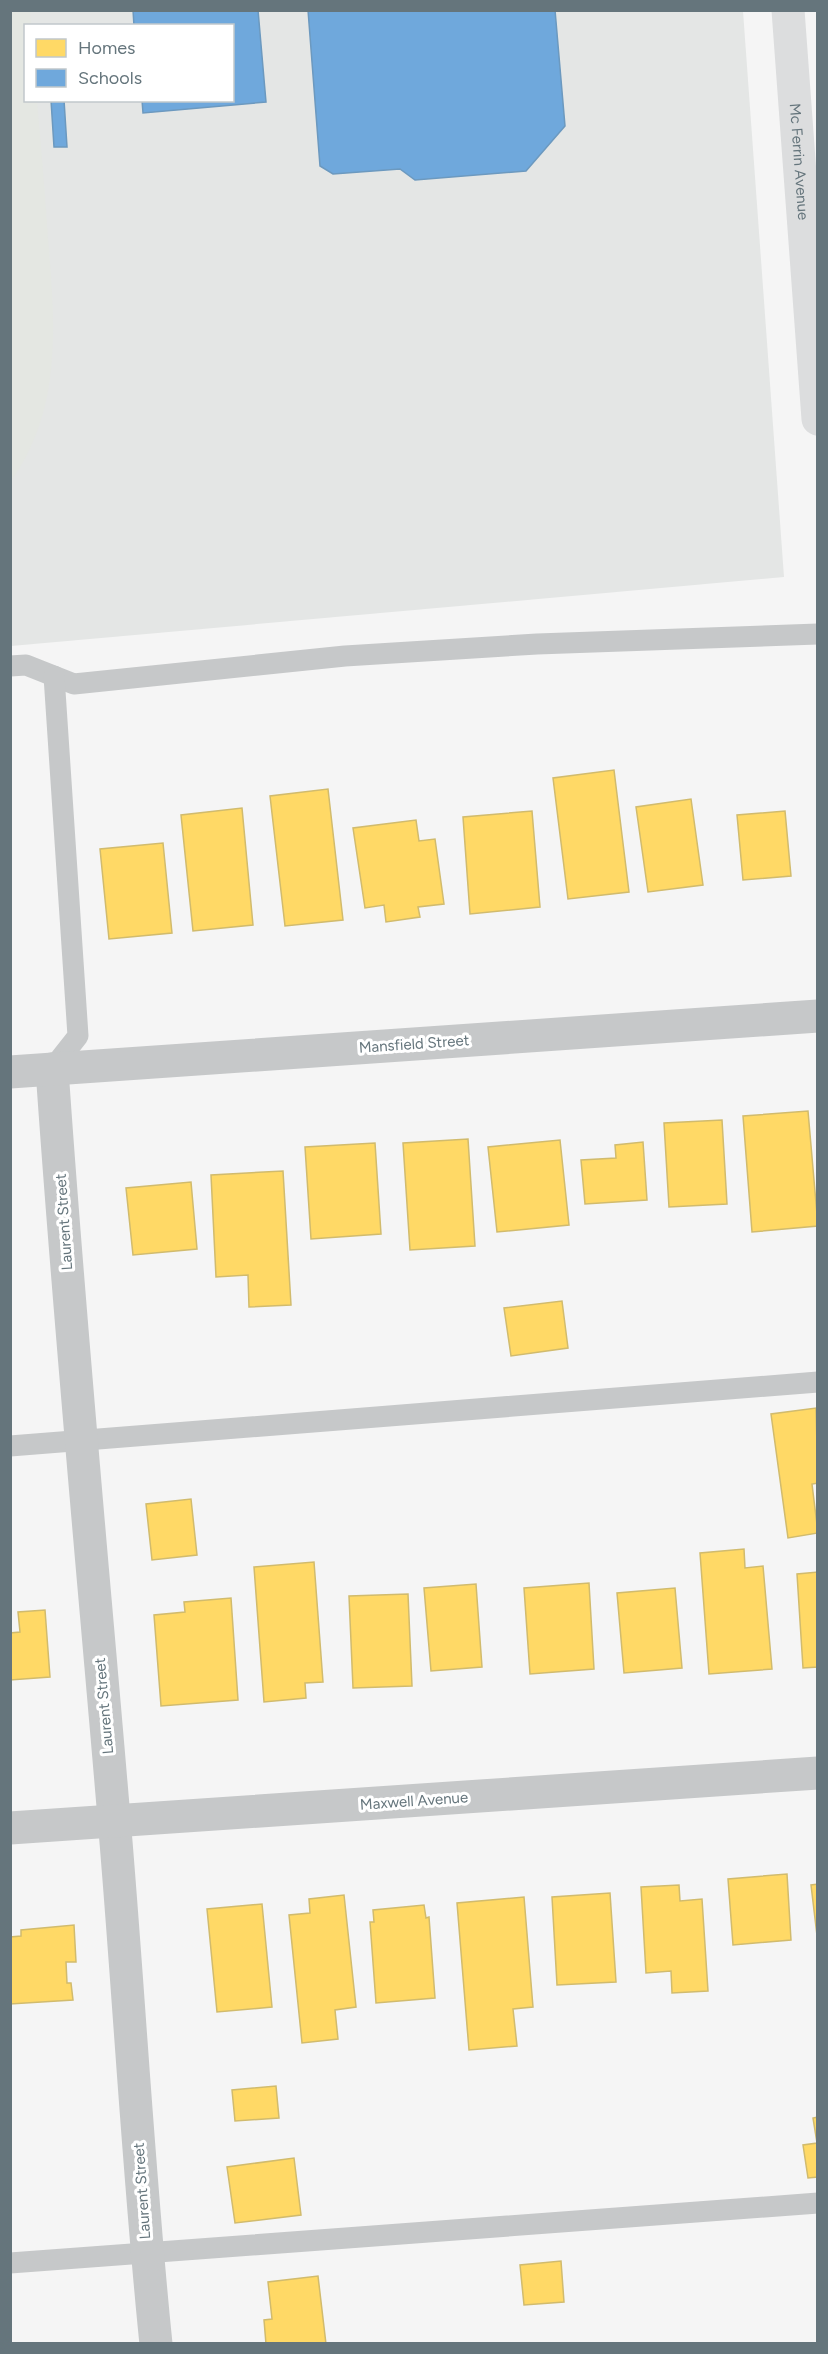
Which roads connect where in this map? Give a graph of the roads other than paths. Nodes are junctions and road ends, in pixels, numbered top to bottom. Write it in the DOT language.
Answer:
graph roads {
  1 [pos="788,10"];
  2 [pos="818,419"];
  3 [pos="818,634"];
  4 [pos="10,666"];
  5 [pos="54,676"];
  6 [pos="818,1016"];
  7 [pos="52,1069"];
  8 [pos="10,1072"];
  9 [pos="818,1382"];
  10 [pos="81,1442"];
  11 [pos="10,1446"];
  12 [pos="818,1773"];
  13 [pos="114,1821"];
  14 [pos="10,1828"];
  15 [pos="818,2203"];
  16 [pos="147,2252"];
  17 [pos="10,2263"];
  18 [pos="156,2343"];
  1 -- 2 [label="street, Mc Ferrin Avenue"];
  3 -- 5 [label="lane"];
  4 -- 5 [label="lane"];
  5 -- 7 [label="lane"];
  6 -- 7 [label="street, Mansfield Street"];
  7 -- 8 [label="street, Mansfield Street"];
  7 -- 10 [label="street, Laurent Street"];
  9 -- 10 [label="lane"];
  10 -- 11 [label="lane"];
  10 -- 13 [label="street, Laurent Street"];
  12 -- 13 [label="street, Maxwell Avenue"];
  13 -- 14 [label="street, Maxwell Avenue"];
  13 -- 16 [label="street, Laurent Street"];
  15 -- 16 [label="lane"];
  16 -- 17 [label="lane"];
  16 -- 18 [label="street, Laurent Street"];
}
